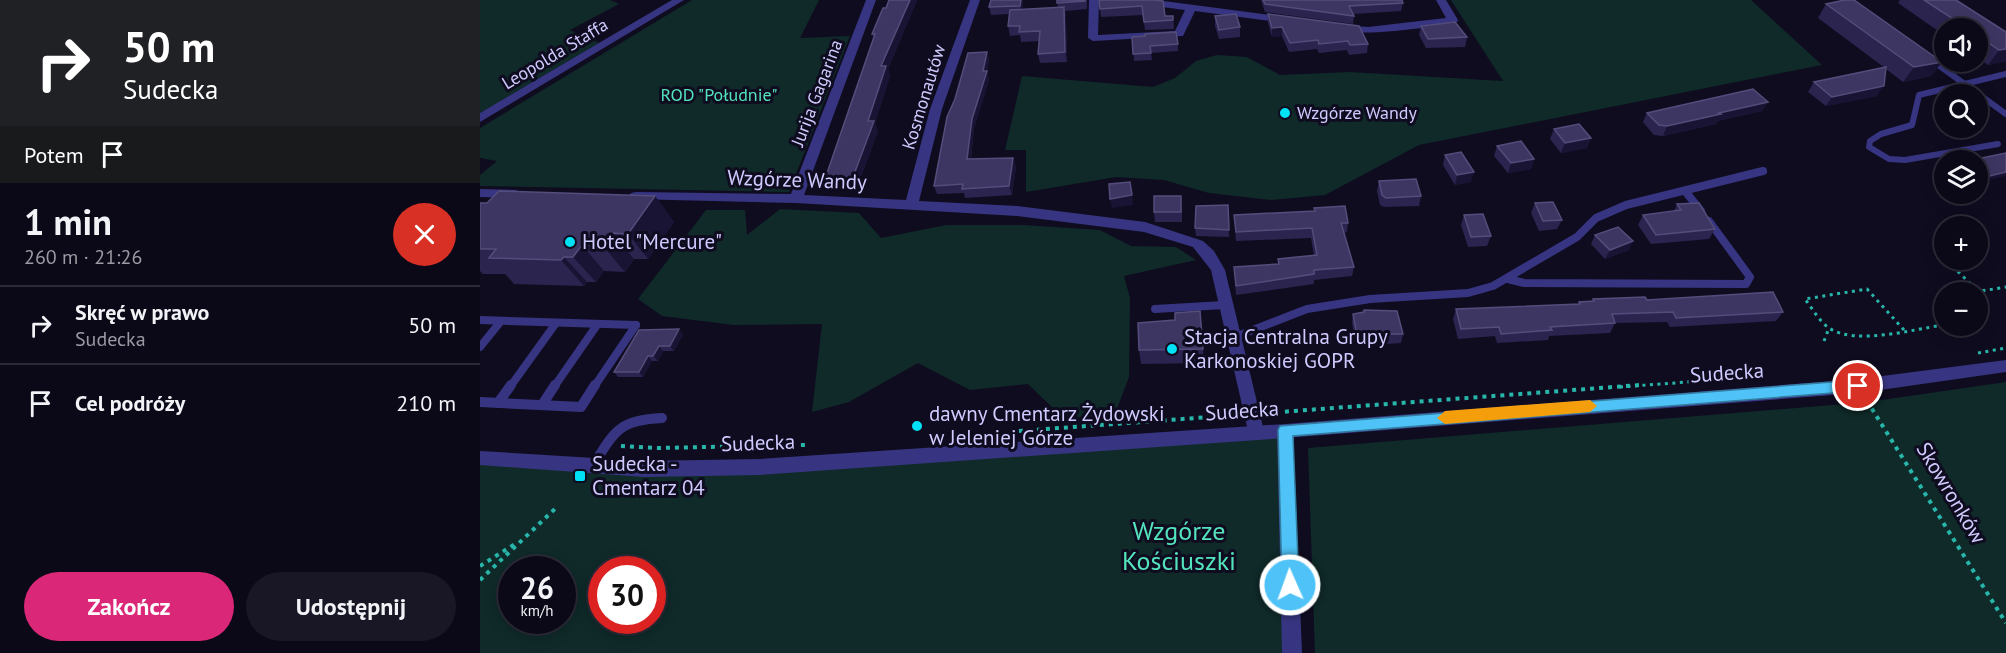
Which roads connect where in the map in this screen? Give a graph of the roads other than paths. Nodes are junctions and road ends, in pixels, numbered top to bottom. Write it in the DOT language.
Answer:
graph roads {
  1 [pos="679,0"];
  2 [pos="871,0"];
  3 [pos="975,0"];
  4 [pos="1094,0"];
  5 [pos="1132,0"];
  6 [pos="1441,0"];
  7 [pos="1191,8"];
  8 [pos="1294,21"];
  9 [pos="1328,26"];
  10 [pos="1925,56"];
  11 [pos="2006,74"];
  12 [pos="1964,83"];
  13 [pos="2006,114"];
  14 [pos="480,118"];
  15 [pos="1998,144"];
  16 [pos="1764,171"];
  17 [pos="1685,191"];
  18 [pos="480,193"];
  19 [pos="527,194"];
  20 [pos="620,196"];
  21 [pos="796,199"];
  22 [pos="911,206"];
  23 [pos="1508,279"];
  24 [pos="1224,305"];
  25 [pos="1155,309"];
  26 [pos="480,320"];
  27 [pos="501,321"];
  28 [pos="556,323"];
  29 [pos="597,325"];
  30 [pos="1235,337"];
  31 [pos="480,347"];
  32 [pos="2006,366"];
  33 [pos="480,402"];
  34 [pos="498,402"];
  35 [pos="542,405"];
  36 [pos="662,418"];
  37 [pos="1285,430"];
  38 [pos="1256,431"];
  39 [pos="480,458"];
  40 [pos="594,465"];
  41 [pos="1292,653"];
  1 -- 14 [label="street, Leopolda Staffa"];
  2 -- 21 [label="street, Jurija Gagarina"];
  3 -- 22 [label="street, Kosmonautów"];
  4 -- 7 [label="street"];
  5 -- 7 [label="street"];
  6 -- 9 [label="street"];
  7 -- 8 [label="street"];
  10 -- 12 [label="lane"];
  11 -- 12 [label="lane"];
  12 -- 13 [label="lane"];
  12 -- 15 [label="lane"];
  16 -- 17 [label="lane"];
  17 -- 23 [label="lane"];
  17 -- 23 [label="lane"];
  18 -- 19 [label="street"];
  20 -- 21 [label="street, Wzgórze Wandy"];
  21 -- 22 [label="street, Wzgórze Wandy"];
  22 -- 24 [label="street, Wzgórze Wandy"];
  23 -- 30 [label="lane"];
  24 -- 25 [label="lane"];
  24 -- 30 [label="street, Wzgórze Wandy"];
  26 -- 27 [label="lane"];
  27 -- 28 [label="lane"];
  27 -- 31 [label="lane"];
  28 -- 29 [label="lane"];
  28 -- 34 [label="lane"];
  29 -- 35 [label="lane"];
  29 -- 35 [label="lane"];
  30 -- 38 [label="street, Wzgórze Wandy"];
  32 -- 37 [label="street, Sudecka"];
  33 -- 34 [label="lane"];
  34 -- 35 [label="lane"];
  36 -- 40 [label="lane"];
  37 -- 38 [label="street, Sudecka"];
  37 -- 41 [label="street"];
  38 -- 40 [label="street, Sudecka"];
  39 -- 40 [label="street, Sudecka"];
}
